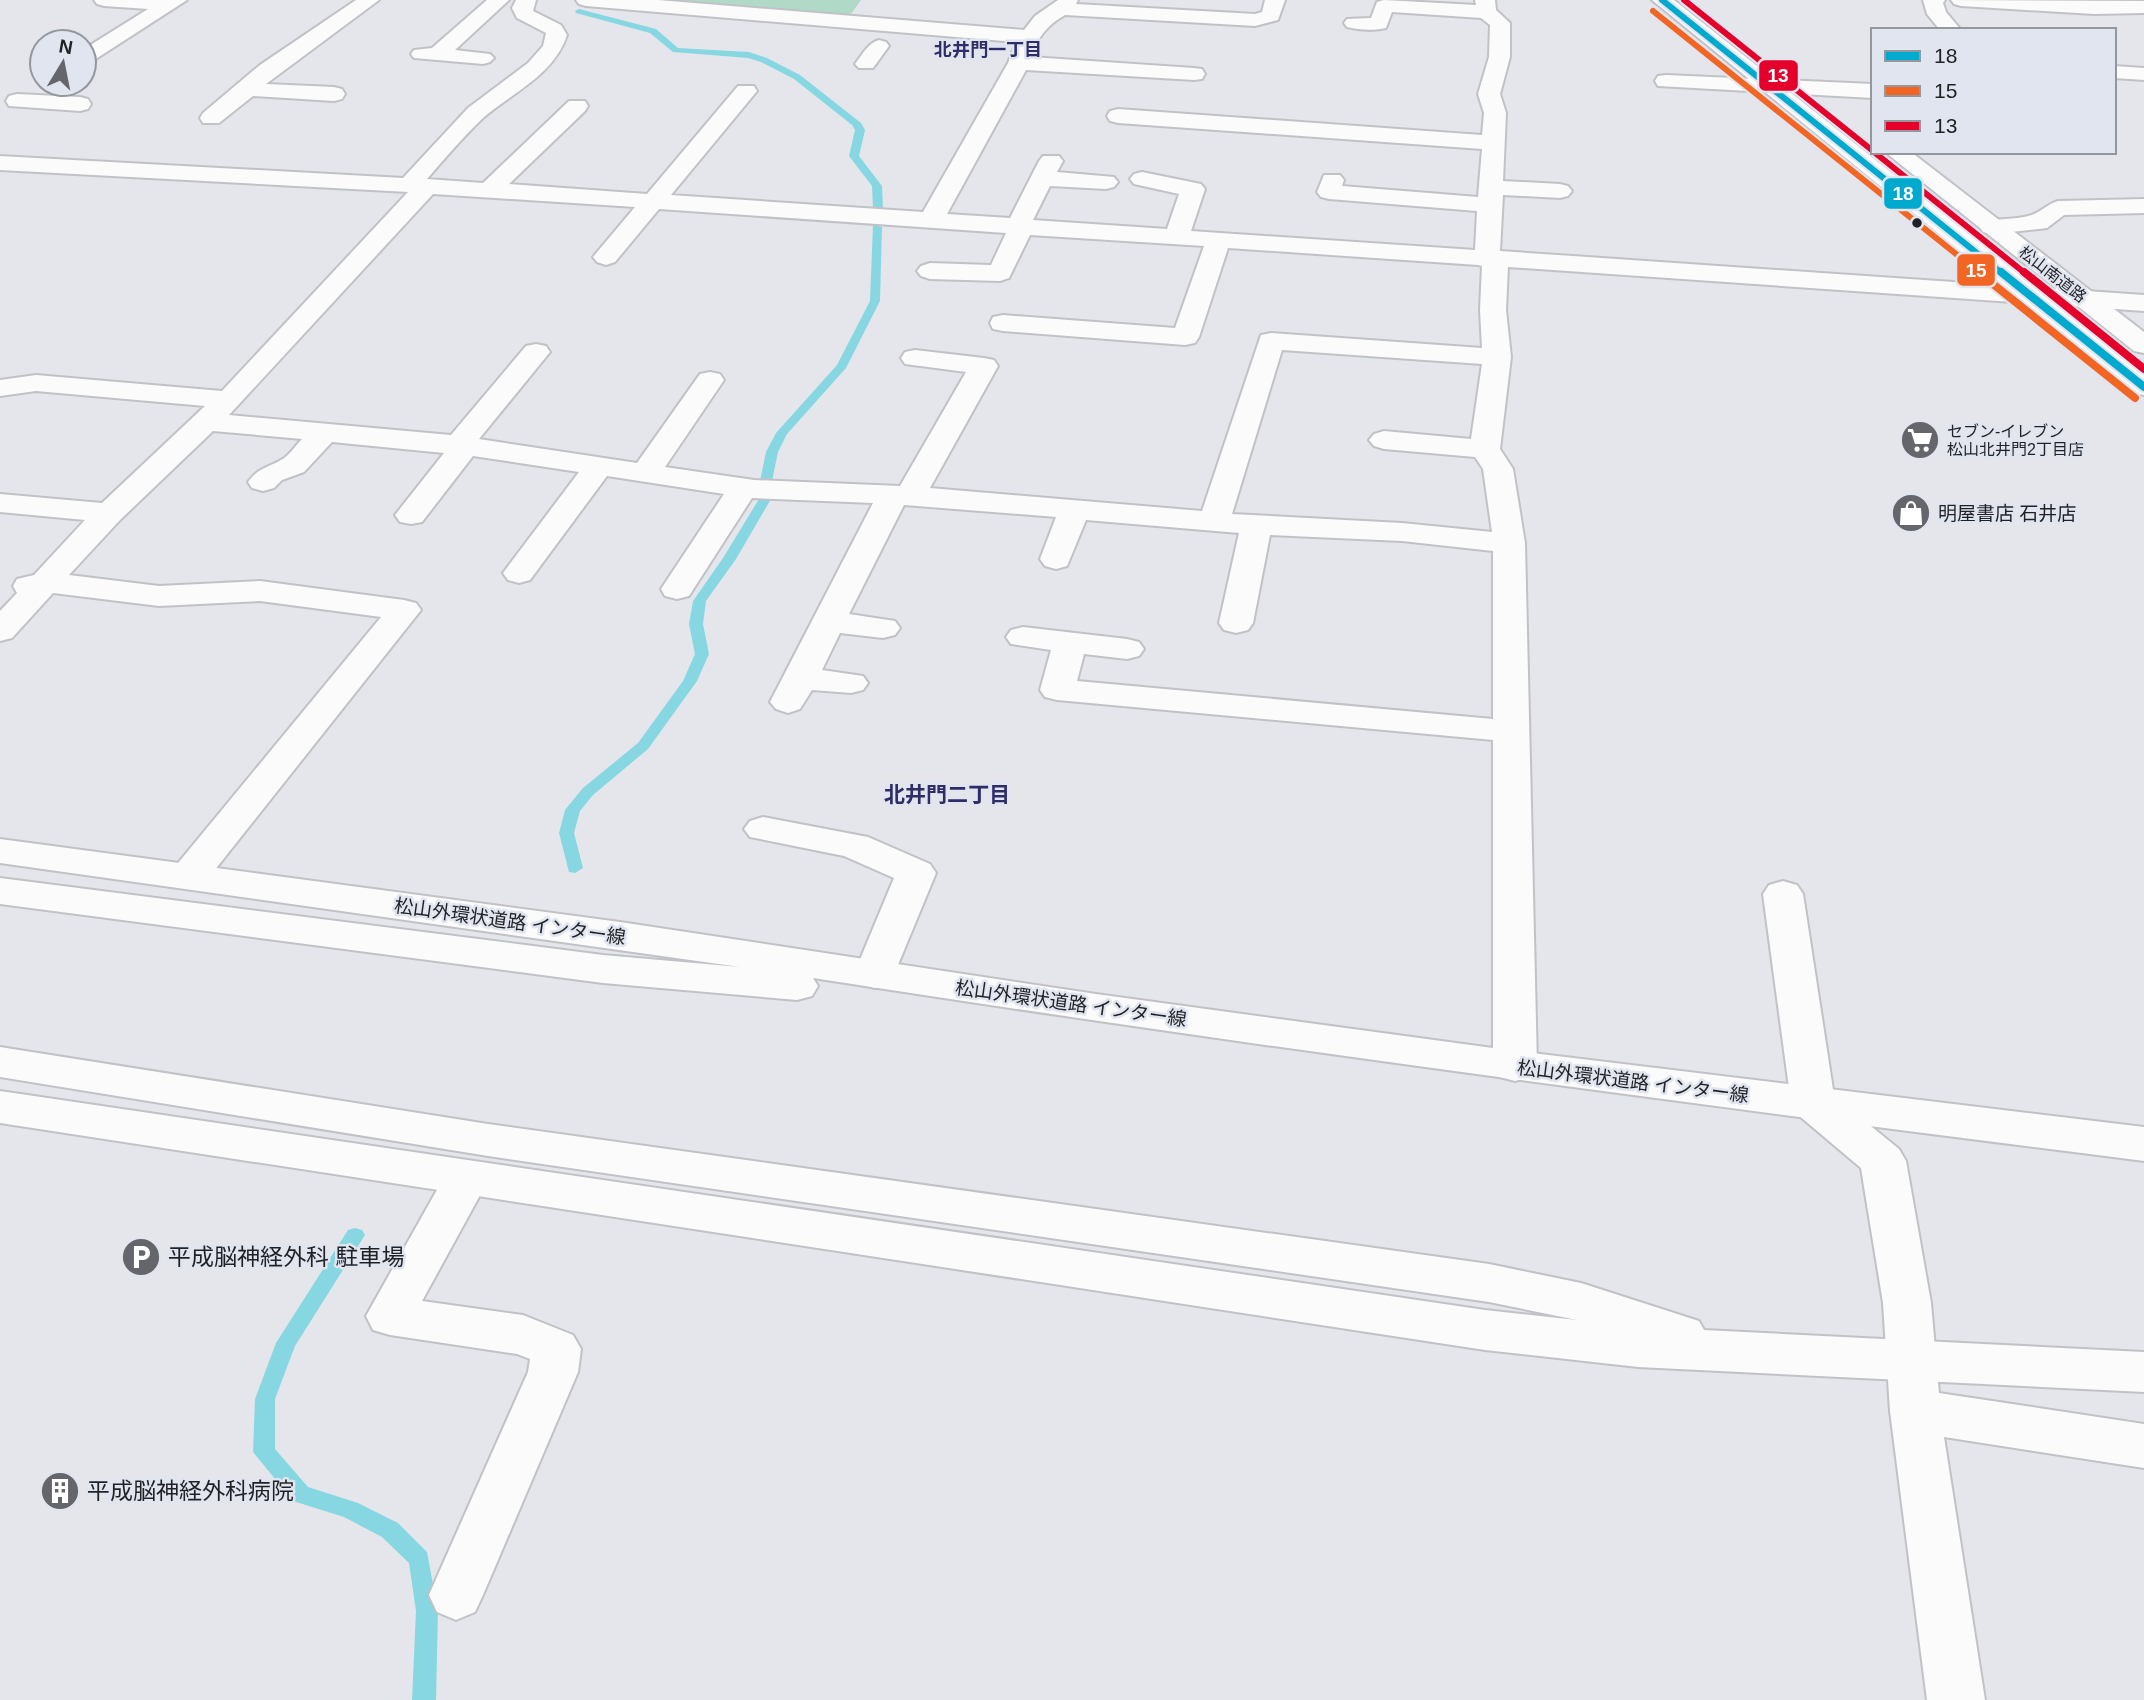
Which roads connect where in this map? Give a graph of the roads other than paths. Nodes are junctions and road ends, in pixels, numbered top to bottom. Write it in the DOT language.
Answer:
graph roads {
  1 [pos="104,0"];
  2 [pos="369,0"];
  3 [pos="499,0"];
  4 [pos="526,0"];
  5 [pos="588,0"];
  6 [pos="1275,0"];
  7 [pos="1662,0"];
  8 [pos="1697,0"];
  9 [pos="1935,0"];
  10 [pos="1961,0"];
  11 [pos="173,3"];
  12 [pos="1486,6"];
  13 [pos="2144,7"];
  14 [pos="1061,8"];
  15 [pos="1026,13"];
  16 [pos="1354,23"];
  17 [pos="1949,28"];
  18 [pos="771,29"];
  19 [pos="833,41"];
  20 [pos="855,44"];
  21 [pos="879,46"];
  22 [pos="904,48"];
  23 [pos="98,49"];
  24 [pos="1023,52"];
  25 [pos="981,53"];
  26 [pos="483,58"];
  27 [pos="1212,58"];
  28 [pos="866,64"];
  29 [pos="2116,72"];
  30 [pos="2144,74"];
  31 [pos="1666,81"];
  32 [pos="0,85"];
  33 [pos="28,86"];
  34 [pos="1767,86"];
  35 [pos="1813,88"];
  36 [pos="248,89"];
  37 [pos="746,91"];
  38 [pos="1871,91"];
  39 [pos="28,93"];
  40 [pos="334,94"];
  41 [pos="80,104"];
  42 [pos="577,106"];
  43 [pos="5,109"];
  44 [pos="1118,116"];
  45 [pos="187,117"];
  46 [pos="211,118"];
  47 [pos="236,120"];
  48 [pos="1871,132"];
  49 [pos="1494,143"];
  50 [pos="1899,154"];
  51 [pos="0,163"];
  52 [pos="1142,179"];
  53 [pos="1332,180"];
  54 [pos="1106,182"];
  55 [pos="418,186"];
  56 [pos="488,191"];
  57 [pos="1560,192"];
  58 [pos="1490,196"];
  59 [pos="652,202"];
  60 [pos="2144,206"];
  61 [pos="930,222"];
  62 [pos="1992,227"];
  63 [pos="1019,228"];
  64 [pos="1176,239"];
  65 [pos="1218,242"];
  66 [pos="606,257"];
  67 [pos="1491,260"];
  68 [pos="930,271"];
  69 [pos="2031,296"];
  70 [pos="2086,299"];
  71 [pos="2144,303"];
  72 [pos="1003,323"];
  73 [pos="2144,345"];
  74 [pos="536,352"];
  75 [pos="1497,357"];
  76 [pos="915,359"];
  77 [pos="710,380"];
  78 [pos="2144,387"];
  79 [pos="0,388"];
  80 [pos="229,400"];
  81 [pos="206,422"];
  82 [pos="325,432"];
  83 [pos="1384,440"];
  84 [pos="462,445"];
  85 [pos="1485,449"];
  86 [pos="599,466"];
  87 [pos="645,473"];
  88 [pos="263,482"];
  89 [pos="744,487"];
  90 [pos="902,496"];
  91 [pos="0,503"];
  92 [pos="1073,509"];
  93 [pos="109,513"];
  94 [pos="411,515"];
  95 [pos="1214,521"];
  96 [pos="1256,525"];
  97 [pos="1509,543"];
  98 [pos="1056,559"];
  99 [pos="519,573"];
  100 [pos="47,582"];
  101 [pos="677,589"];
  102 [pos="0,593"];
  103 [pos="829,622"];
  104 [pos="1236,623"];
  105 [pos="884,628"];
  106 [pos="0,631"];
  107 [pos="1023,637"];
  108 [pos="1070,642"];
  109 [pos="1127,649"];
  110 [pos="851,683"];
  111 [pos="1512,731"];
  112 [pos="764,829"];
  113 [pos="2,853"];
  114 [pos="188,877"];
  115 [pos="0,891"];
  116 [pos="1783,894"];
  117 [pos="874,974"];
  118 [pos="1096,1008"];
  119 [pos="0,1062"];
  120 [pos="1515,1066"];
  121 [pos="1813,1103"];
  122 [pos="0,1107"];
  123 [pos="2144,1144"];
  124 [pos="467,1177"];
  125 [pos="1752,1351"];
  126 [pos="2144,1372"];
  127 [pos="1914,1385"];
  128 [pos="2144,1446"];
  129 [pos="456,1595"];
  130 [pos="1956,1700"];
  1 -- 11 [label="main road"];
  2 -- 36 [label="main road"];
  3 -- 26 [label="main road"];
  4 -- 55 [label="main road"];
  5 -- 24 [label="main road"];
  6 -- 14 [label="main road"];
  7 -- 34 [label="main road, 松山南道路"];
  8 -- 35 [label="main road"];
  9 -- 17 [label="main road"];
  10 -- 13 [label="main road"];
  11 -- 23 [label="main road"];
  12 -- 16 [label="main road"];
  12 -- 49 [label="main road"];
  14 -- 15 [label="main road"];
  14 -- 24 [label="main road"];
  18 -- 19 [label="main road"];
  20 -- 21 [label="main road"];
  21 -- 22 [label="main road"];
  21 -- 28 [label="main road"];
  24 -- 25 [label="main road"];
  24 -- 27 [label="main road"];
  24 -- 61 [label="main road"];
  29 -- 30 [label="main road"];
  31 -- 34 [label="main road"];
  32 -- 33 [label="main road"];
  34 -- 35 [label="main road"];
  34 -- 69 [label="main road, 松山南道路"];
  35 -- 38 [label="main road"];
  35 -- 48 [label="main road"];
  36 -- 40 [label="main road"];
  36 -- 46 [label="main road"];
  37 -- 59 [label="main road"];
  39 -- 43 [label="main road"];
  41 -- 43 [label="main road"];
  42 -- 56 [label="main road"];
  44 -- 49 [label="main road"];
  45 -- 46 [label="main road"];
  46 -- 47 [label="main road"];
  49 -- 58 [label="main road"];
  50 -- 62 [label="main road, 松山南道路"];
  51 -- 55 [label="main road"];
  52 -- 64 [label="main road"];
  53 -- 58 [label="main road"];
  54 -- 63 [label="main road"];
  55 -- 56 [label="main road"];
  55 -- 80 [label="main road"];
  56 -- 59 [label="main road"];
  57 -- 58 [label="main road"];
  58 -- 67 [label="main road"];
  59 -- 61 [label="main road"];
  59 -- 66 [label="main road"];
  60 -- 62 [label="main road"];
  61 -- 63 [label="main road"];
  62 -- 70 [label="main road, 松山南道路"];
  63 -- 64 [label="main road"];
  63 -- 68 [label="main road"];
  64 -- 65 [label="main road"];
  65 -- 67 [label="main road"];
  65 -- 72 [label="main road"];
  67 -- 69 [label="main road"];
  67 -- 75 [label="main road"];
  69 -- 70 [label="main road"];
  69 -- 78 [label="main road, 松山南道路"];
  70 -- 71 [label="main road"];
  70 -- 73 [label="main road, 松山南道路"];
  74 -- 84 [label="main road"];
  75 -- 85 [label="main road"];
  75 -- 95 [label="main road"];
  76 -- 90 [label="main road"];
  77 -- 87 [label="main road"];
  79 -- 80 [label="main road"];
  80 -- 81 [label="main road"];
  81 -- 82 [label="main road"];
  81 -- 93 [label="main road"];
  82 -- 84 [label="main road"];
  82 -- 88 [label="main road"];
  83 -- 85 [label="main road"];
  84 -- 86 [label="main road"];
  84 -- 94 [label="main road"];
  85 -- 97 [label="main road"];
  86 -- 87 [label="main road"];
  86 -- 99 [label="main road"];
  87 -- 89 [label="main road"];
  89 -- 90 [label="main road"];
  89 -- 101 [label="main road"];
  90 -- 92 [label="main road"];
  90 -- 103 [label="main road"];
  91 -- 93 [label="main road"];
  92 -- 95 [label="main road"];
  92 -- 98 [label="main road"];
  93 -- 100 [label="main road"];
  95 -- 96 [label="main road"];
  96 -- 97 [label="main road"];
  96 -- 104 [label="main road"];
  97 -- 111 [label="main road"];
  100 -- 102 [label="main road"];
  100 -- 106 [label="main road"];
  100 -- 114 [label="main road"];
  103 -- 105 [label="main road"];
  103 -- 110 [label="main road"];
  107 -- 108 [label="main road"];
  108 -- 109 [label="main road"];
  108 -- 111 [label="main road"];
  111 -- 120 [label="main road"];
  112 -- 117 [label="main road"];
  113 -- 114 [label="main road, 松山外環状道路 インター線"];
  114 -- 117 [label="main road, 松山外環状道路 インター線"];
  115 -- 118 [label="main road"];
  116 -- 121 [label="main road"];
  117 -- 118 [label="main road, 松山外環状道路 インター線"];
  118 -- 120 [label="main road, 松山外環状道路 インター線"];
  119 -- 125 [label="main road"];
  120 -- 121 [label="main road, 松山外環状道路 インター線"];
  121 -- 123 [label="main road, 松山外環状道路 インター線"];
  121 -- 127 [label="main road"];
  122 -- 124 [label="main road"];
  124 -- 125 [label="main road"];
  124 -- 129 [label="main road"];
  125 -- 127 [label="main road"];
  126 -- 127 [label="main road"];
  127 -- 128 [label="main road"];
  127 -- 130 [label="main road"];
}
